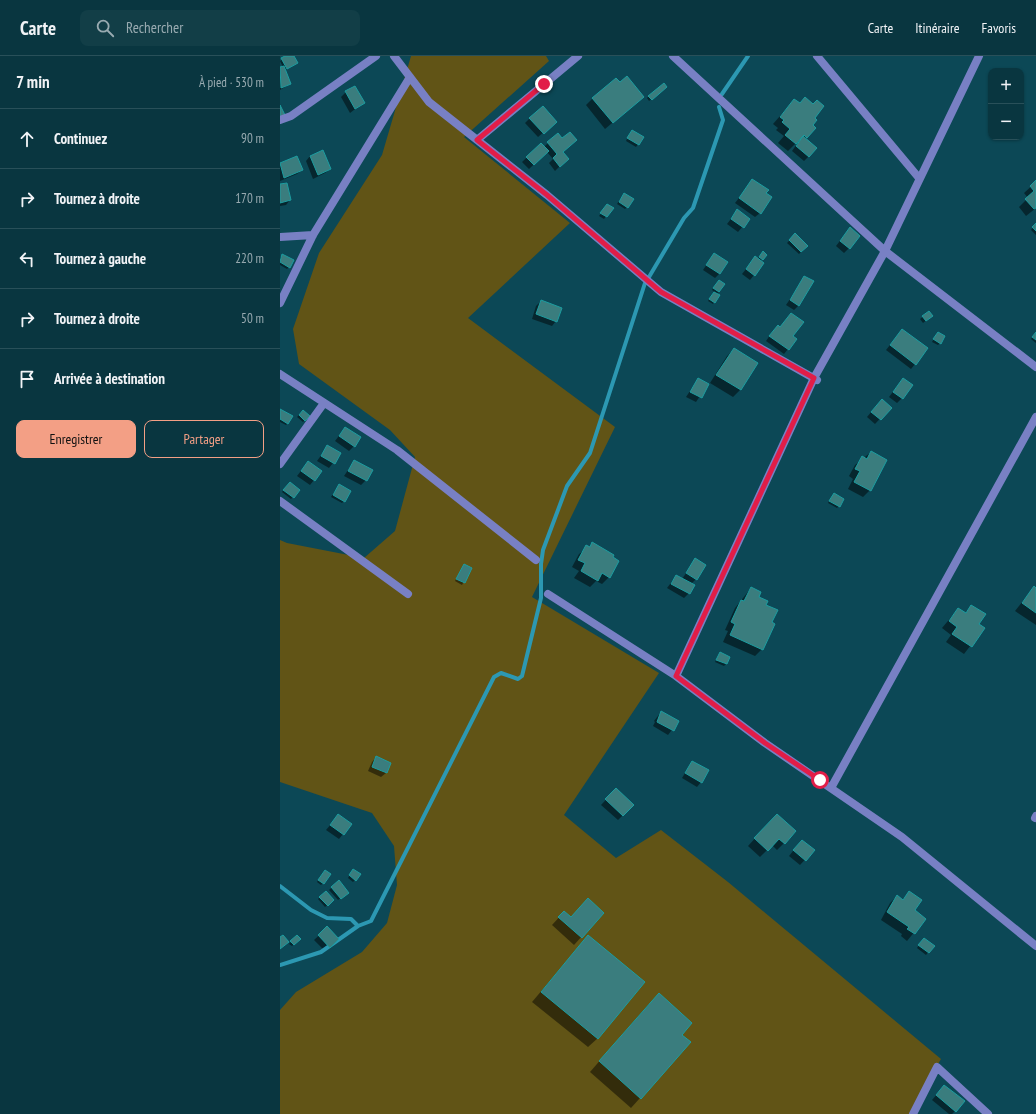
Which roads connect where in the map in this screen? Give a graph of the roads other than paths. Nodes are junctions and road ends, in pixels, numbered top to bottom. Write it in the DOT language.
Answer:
graph roads {
  1 [pos="376,56"];
  2 [pos="394,56"];
  3 [pos="578,56"];
  4 [pos="673,56"];
  5 [pos="816,56"];
  6 [pos="979,56"];
  7 [pos="410,77"];
  8 [pos="280,120"];
  9 [pos="477,140"];
  10 [pos="919,178"];
  11 [pos="313,234"];
  12 [pos="280,237"];
  13 [pos="885,251"];
  14 [pos="280,303"];
  15 [pos="1036,367"];
  16 [pos="280,374"];
  17 [pos="815,379"];
  18 [pos="324,403"];
  19 [pos="1036,416"];
  20 [pos="280,464"];
  21 [pos="280,501"];
  22 [pos="536,560"];
  23 [pos="408,594"];
  24 [pos="548,594"];
  25 [pos="676,676"];
  26 [pos="831,788"];
  27 [pos="1036,946"];
  28 [pos="913,1114"];
  29 [pos="988,1114"];
  1 -- 8 [label="street"];
  2 -- 7 [label="street"];
  3 -- 9 [label="street"];
  4 -- 13 [label="street"];
  5 -- 10 [label="street"];
  6 -- 10 [label="street"];
  7 -- 9 [label="street"];
  7 -- 11 [label="street"];
  9 -- 17 [label="street"];
  10 -- 13 [label="street"];
  11 -- 12 [label="street"];
  11 -- 14 [label="street"];
  13 -- 15 [label="street"];
  13 -- 17 [label="street"];
  16 -- 18 [label="street"];
  17 -- 25 [label="street"];
  18 -- 20 [label="street"];
  18 -- 22 [label="street"];
  19 -- 26 [label="street"];
  21 -- 23 [label="street"];
  24 -- 25 [label="street"];
  25 -- 26 [label="street"];
  26 -- 27 [label="street"];
  28 -- 29 [label="street"];
}
